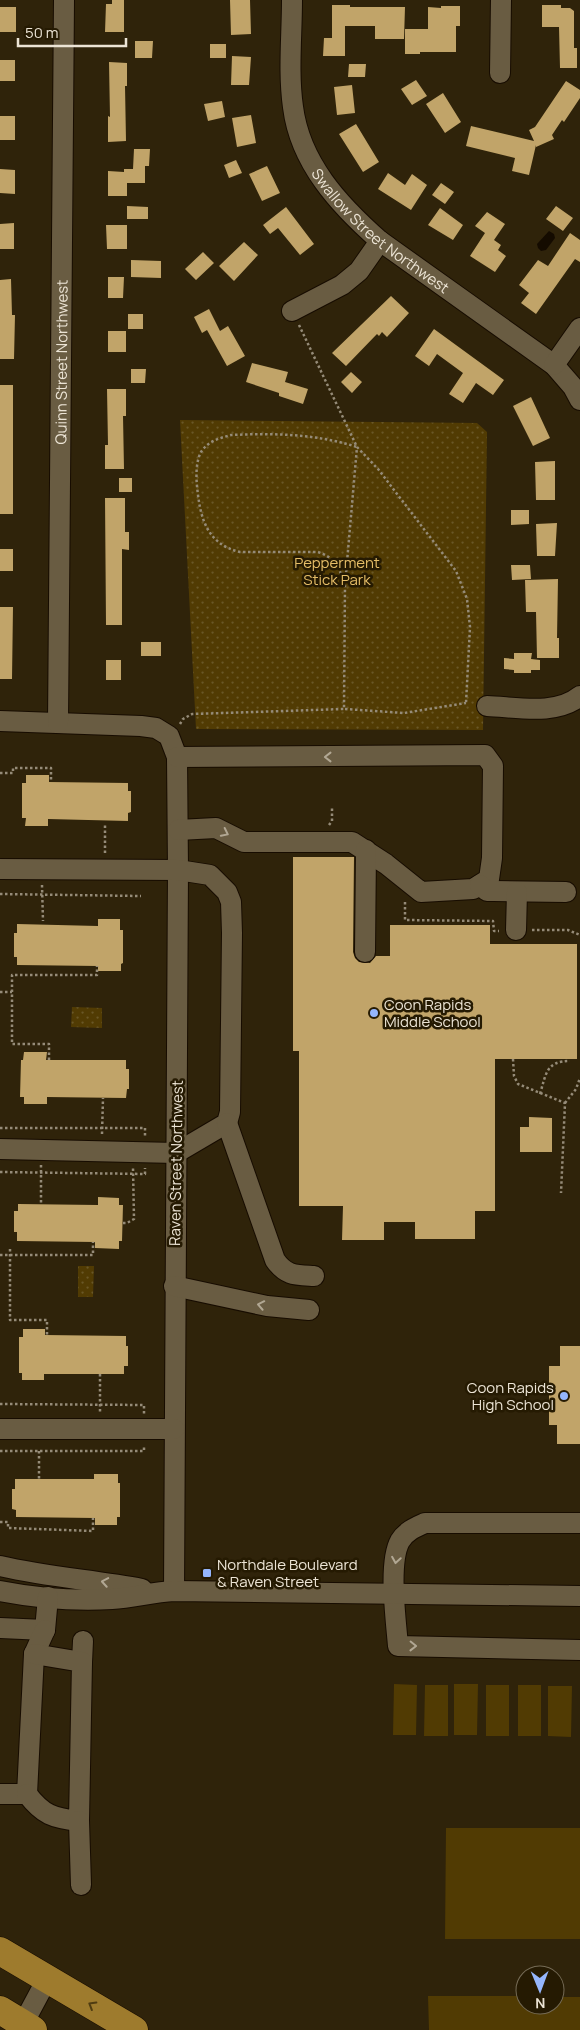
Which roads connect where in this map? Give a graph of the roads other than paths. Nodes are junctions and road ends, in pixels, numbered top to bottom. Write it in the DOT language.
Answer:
graph roads {
  1 [pos="64,0"];
  2 [pos="292,0"];
  3 [pos="501,0"];
  4 [pos="500,73"];
  5 [pos="380,241"];
  6 [pos="292,311"];
  7 [pos="580,328"];
  8 [pos="554,365"];
  9 [pos="580,400"];
  10 [pos="580,696"];
  11 [pos="487,706"];
  12 [pos="0,722"];
  13 [pos="58,723"];
  14 [pos="177,757"];
  15 [pos="178,830"];
  16 [pos="366,850"];
  17 [pos="0,869"];
  18 [pos="178,870"];
  19 [pos="480,885"];
  20 [pos="517,892"];
  21 [pos="566,892"];
  22 [pos="516,930"];
  23 [pos="365,952"];
  24 [pos="227,1123"];
  25 [pos="0,1149"];
  26 [pos="176,1153"];
  27 [pos="314,1276"];
  28 [pos="174,1286"];
  29 [pos="310,1310"];
  30 [pos="174,1428"];
  31 [pos="0,1429"];
  32 [pos="580,1524"];
  33 [pos="0,1566"];
  34 [pos="0,1591"];
  35 [pos="174,1591"];
  36 [pos="153,1592"];
  37 [pos="394,1594"];
  38 [pos="580,1596"];
  39 [pos="48,1597"];
  40 [pos="0,1628"];
  41 [pos="45,1630"];
  42 [pos="82,1641"];
  43 [pos="580,1650"];
  44 [pos="34,1654"];
  45 [pos="82,1662"];
  46 [pos="0,1794"];
  47 [pos="27,1794"];
  48 [pos="79,1821"];
  49 [pos="81,1885"];
  50 [pos="0,1947"];
  51 [pos="0,1951"];
  52 [pos="47,1979"];
  53 [pos="14,2019"];
  54 [pos="134,2030"];
  1 -- 13 [label="street, Quinn Street Northwest"];
  2 -- 5 [label="street, Swallow Street Northwest"];
  3 -- 4 [label="street"];
  5 -- 6 [label="street"];
  5 -- 8 [label="street, Swallow Street Northwest"];
  7 -- 8 [label="street"];
  8 -- 9 [label="street, Swallow Street Northwest"];
  10 -- 11 [label="street"];
  12 -- 13 [label="street"];
  13 -- 14 [label="street, Raven Street Northwest"];
  14 -- 15 [label="street, Raven Street Northwest"];
  19 -- 14 [label="street, one-way"];
  15 -- 16 [label="street, one-way"];
  15 -- 18 [label="street, Raven Street Northwest"];
  16 -- 19 [label="street"];
  16 -- 23 [label="street"];
  17 -- 18 [label="street"];
  18 -- 24 [label="street"];
  18 -- 26 [label="street, Raven Street Northwest"];
  19 -- 20 [label="street"];
  20 -- 21 [label="street"];
  20 -- 22 [label="street"];
  24 -- 26 [label="street"];
  24 -- 27 [label="street"];
  25 -- 26 [label="street"];
  26 -- 28 [label="street, Raven Street Northwest"];
  29 -- 28 [label="street, one-way"];
  28 -- 30 [label="street, Raven Street Northwest"];
  30 -- 31 [label="street"];
  30 -- 35 [label="street, Raven Street Northwest"];
  32 -- 37 [label="street, one-way"];
  36 -- 33 [label="street, one-way"];
  34 -- 39 [label="street"];
  35 -- 36 [label="street"];
  35 -- 37 [label="street"];
  36 -- 39 [label="street"];
  37 -- 38 [label="street"];
  37 -- 43 [label="street, one-way"];
  39 -- 41 [label="street"];
  40 -- 41 [label="street"];
  41 -- 44 [label="street"];
  42 -- 45 [label="street"];
  44 -- 45 [label="street"];
  44 -- 47 [label="street"];
  45 -- 48 [label="street"];
  46 -- 47 [label="street"];
  47 -- 48 [label="street"];
  48 -- 49 [label="street"];
  50 -- 52 [label="highway"];
  51 -- 52 [label="highway"];
  52 -- 53 [label="street"];
  54 -- 52 [label="highway, one-way"];
}
